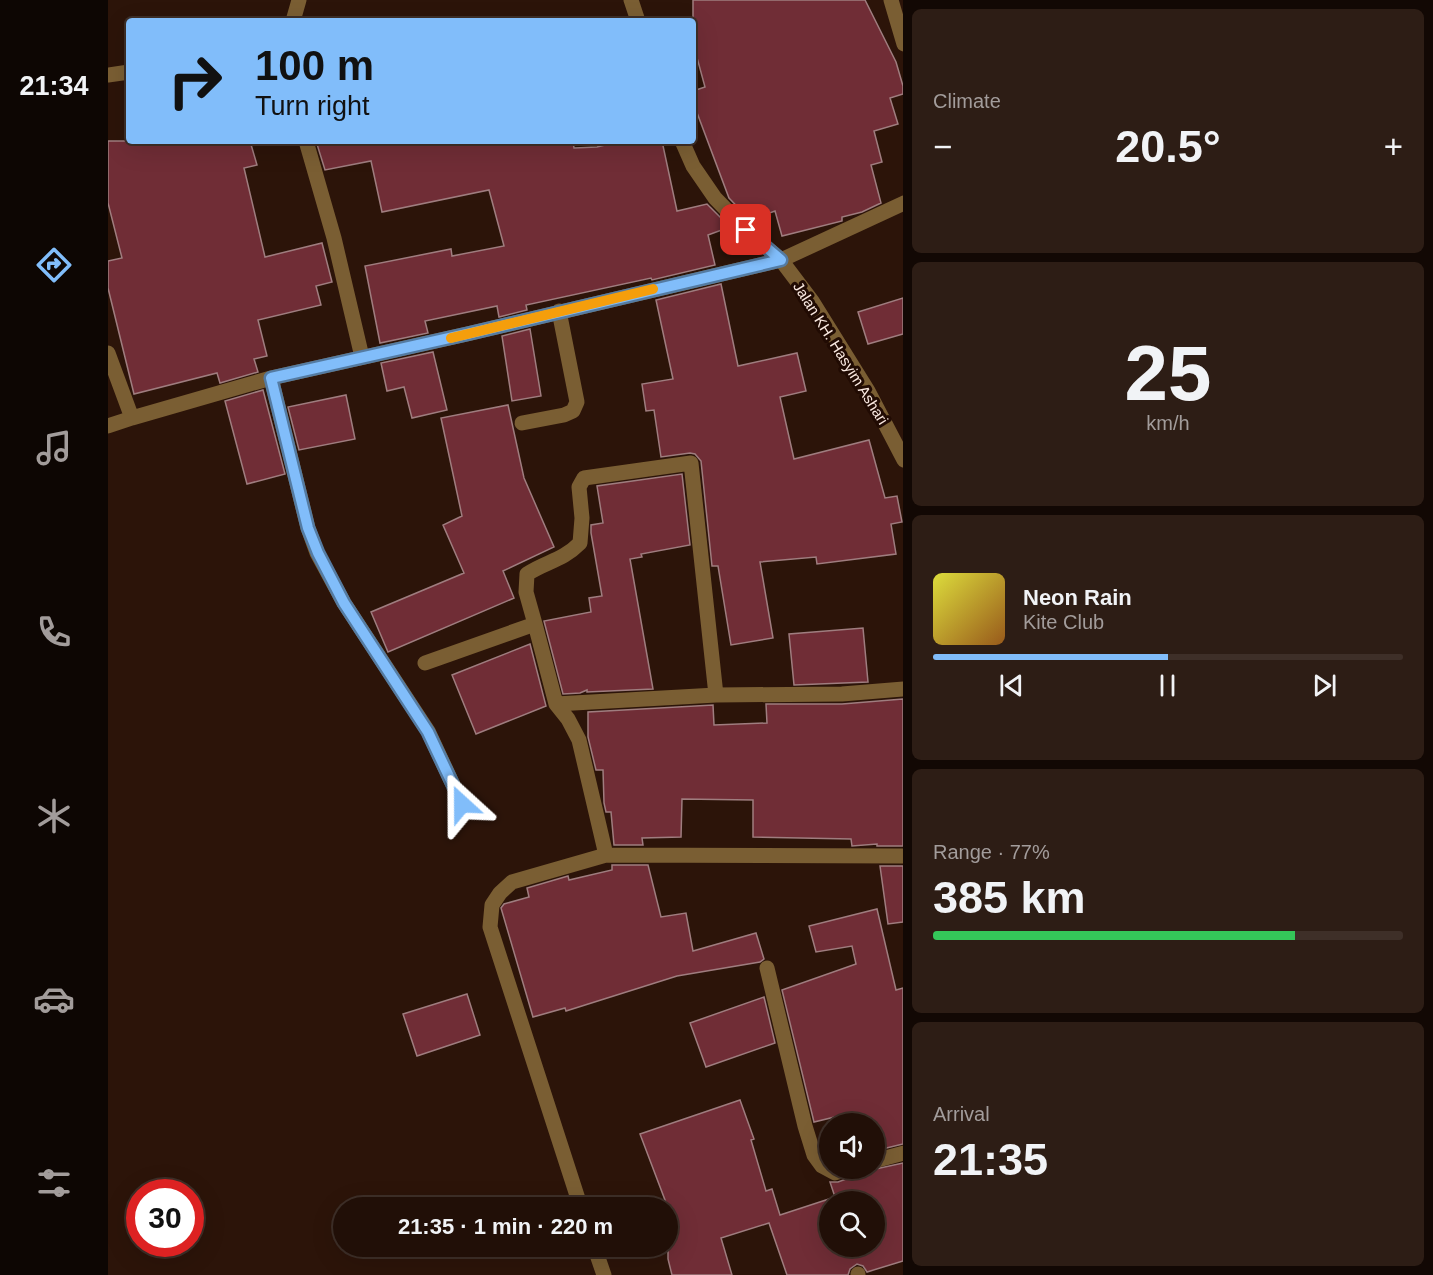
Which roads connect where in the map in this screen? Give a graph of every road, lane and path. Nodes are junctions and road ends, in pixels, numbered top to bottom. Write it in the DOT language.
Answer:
graph roads {
  1 [pos="299,0"];
  2 [pos="631,0"];
  3 [pos="891,0"];
  4 [pos="294,18"];
  5 [pos="637,18"];
  6 [pos="903,44"];
  7 [pos="126,72"];
  8 [pos="108,75"];
  9 [pos="307,144"];
  10 [pos="683,144"];
  11 [pos="903,203"];
  12 [pos="781,260"];
  13 [pos="559,311"];
  14 [pos="108,352"];
  15 [pos="362,357"];
  16 [pos="271,378"];
  17 [pos="132,417"];
  18 [pos="522,423"];
  19 [pos="108,426"];
  20 [pos="903,460"];
  21 [pos="536,624"];
  22 [pos="425,663"];
  23 [pos="903,689"];
  24 [pos="716,695"];
  25 [pos="556,704"];
  26 [pos="462,804"];
  27 [pos="606,855"];
  28 [pos="903,856"];
  29 [pos="767,968"];
  30 [pos="903,1153"];
  31 [pos="885,1158"];
  32 [pos="819,1162"];
  33 [pos="577,1197"];
  34 [pos="598,1257"];
  35 [pos="604,1275"];
  1 -- 4 [label="street"];
  2 -- 5 [label="street"];
  3 -- 6 [label="street"];
  7 -- 8 [label="street"];
  9 -- 15 [label="street"];
  10 -- 12 [label="street, Jalan KH. Hasyim Ashari"];
  11 -- 12 [label="street"];
  12 -- 13 [label="street"];
  12 -- 20 [label="street, Jalan KH. Hasyim Ashari"];
  13 -- 15 [label="street"];
  13 -- 18 [label="street"];
  14 -- 17 [label="street"];
  15 -- 16 [label="street"];
  16 -- 17 [label="street"];
  16 -- 26 [label="street"];
  17 -- 19 [label="street"];
  21 -- 22 [label="street"];
  21 -- 24 [label="street"];
  21 -- 25 [label="street"];
  23 -- 24 [label="street"];
  24 -- 25 [label="street"];
  25 -- 27 [label="street"];
  27 -- 28 [label="street"];
  27 -- 33 [label="street"];
  29 -- 32 [label="street"];
  30 -- 31 [label="street"];
  34 -- 35 [label="street"];
}
